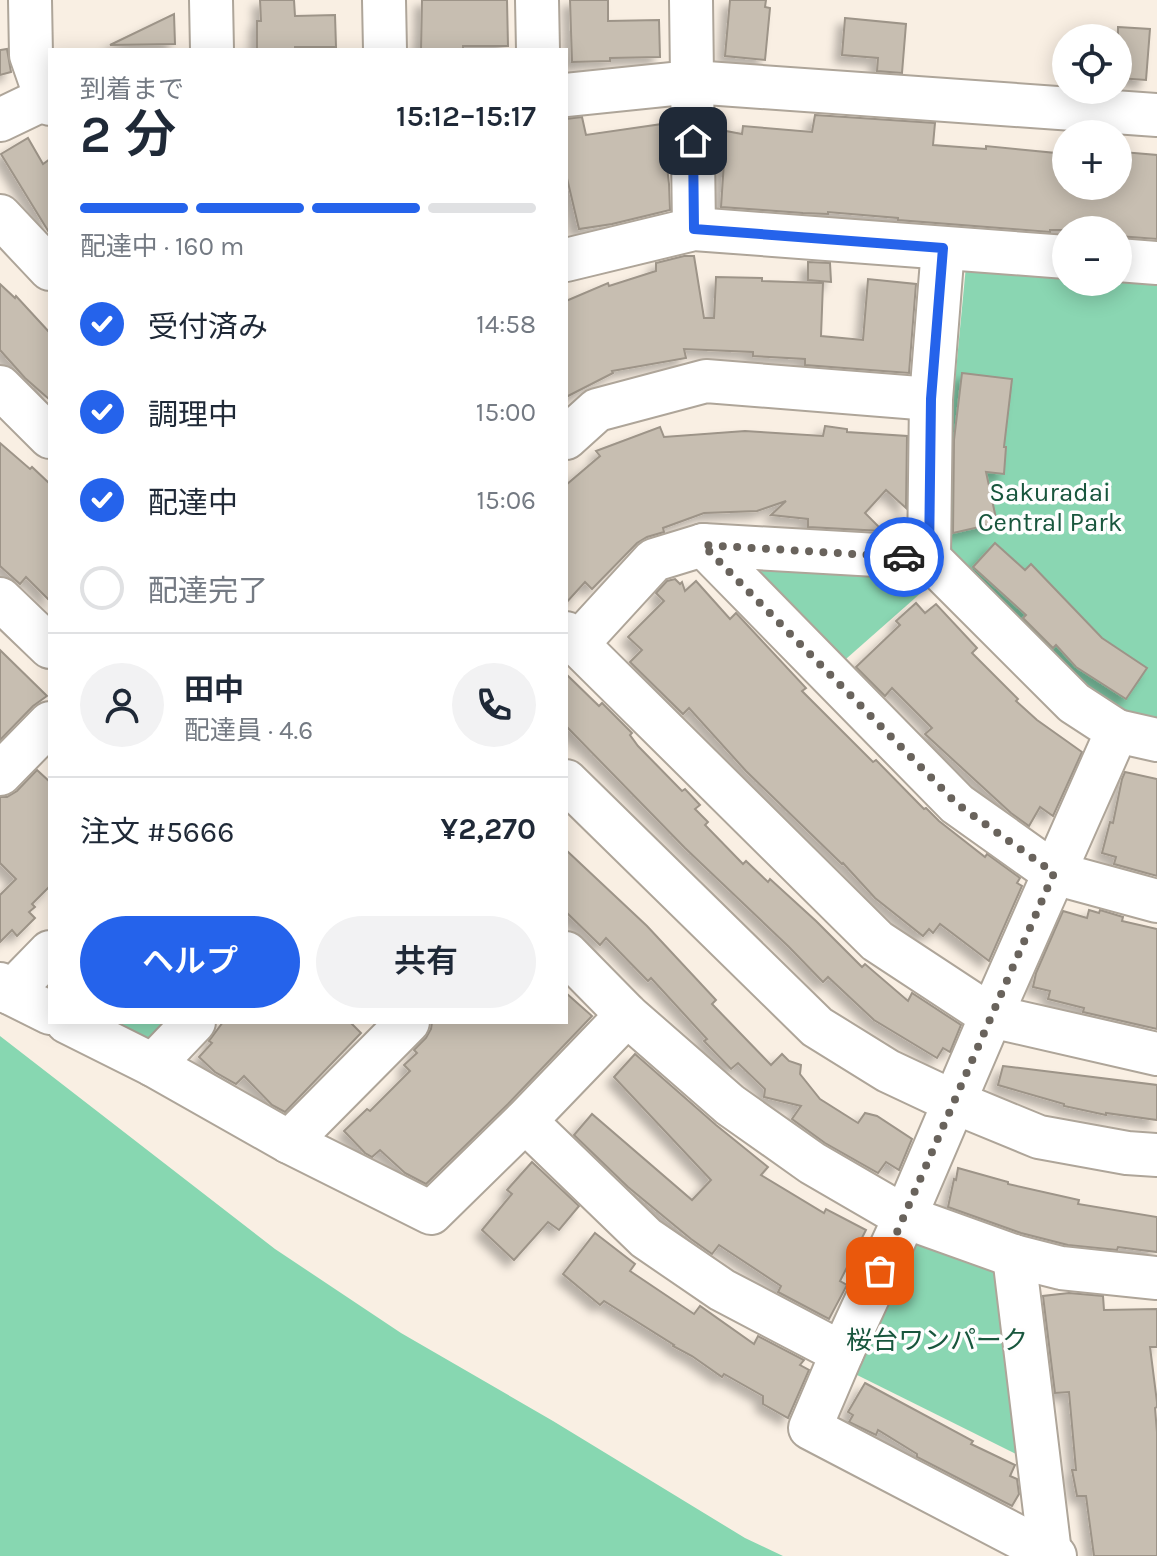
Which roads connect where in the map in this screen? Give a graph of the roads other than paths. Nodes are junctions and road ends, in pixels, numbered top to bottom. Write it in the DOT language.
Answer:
graph roads {
  1 [pos="30,0"];
  2 [pos="211,0"];
  3 [pos="384,0"];
  4 [pos="537,0"];
  5 [pos="691,0"];
  6 [pos="212,48"];
  7 [pos="385,48"];
  8 [pos="538,48"];
  9 [pos="692,82"];
  10 [pos="568,95"];
  11 [pos="48,101"];
  12 [pos="1157,115"];
  13 [pos="0,120"];
  14 [pos="0,216"];
  15 [pos="694,229"];
  16 [pos="943,248"];
  17 [pos="1052,256"];
  18 [pos="568,260"];
  19 [pos="1132,261"];
  20 [pos="1157,263"];
  21 [pos="48,267"];
  22 [pos="0,387"];
  23 [pos="931,399"];
  24 [pos="48,435"];
  25 [pos="568,436"];
  26 [pos="703,545"];
  27 [pos="929,558"];
  28 [pos="0,599"];
  29 [pos="572,638"];
  30 [pos="48,645"];
  31 [pos="48,725"];
  32 [pos="1137,736"];
  33 [pos="0,774"];
  34 [pos="568,783"];
  35 [pos="1054,873"];
  36 [pos="1157,901"];
  37 [pos="48,954"];
  38 [pos="568,955"];
  39 [pos="5,988"];
  40 [pos="48,1012"];
  41 [pos="627,1015"];
  42 [pos="991,1016"];
  43 [pos="71,1024"];
  44 [pos="192,1024"];
  45 [pos="406,1024"];
  46 [pos="1157,1054"];
  47 [pos="153,1065"];
  48 [pos="954,1102"];
  49 [pos="525,1121"];
  50 [pos="289,1142"];
  51 [pos="1157,1155"];
  52 [pos="905,1217"];
  53 [pos="1014,1256"];
  54 [pos="1157,1278"];
  55 [pos="842,1353"];
  56 [pos="1053,1554"];
  1 -- 11 [label="street"];
  2 -- 6 [label="street"];
  3 -- 7 [label="street"];
  4 -- 8 [label="street"];
  5 -- 9 [label="street"];
  9 -- 10 [label="street"];
  9 -- 12 [label="street"];
  9 -- 15 [label="street"];
  11 -- 13 [label="street"];
  14 -- 21 [label="street"];
  15 -- 16 [label="street"];
  15 -- 18 [label="street"];
  16 -- 17 [label="street"];
  16 -- 23 [label="street"];
  19 -- 20 [label="street"];
  22 -- 24 [label="street"];
  23 -- 25 [label="street"];
  23 -- 27 [label="street"];
  26 -- 27 [label="street"];
  26 -- 29 [label="street"];
  26 -- 35 [label="street"];
  27 -- 32 [label="street"];
  28 -- 30 [label="street"];
  29 -- 42 [label="street"];
  31 -- 33 [label="street"];
  32 -- 35 [label="street"];
  34 -- 48 [label="street"];
  35 -- 36 [label="street"];
  35 -- 42 [label="street"];
  37 -- 39 [label="street"];
  38 -- 41 [label="street"];
  39 -- 40 [label="street"];
  41 -- 49 [label="street"];
  41 -- 52 [label="street"];
  42 -- 46 [label="street"];
  42 -- 48 [label="street"];
  43 -- 47 [label="street"];
  44 -- 47 [label="street"];
  45 -- 50 [label="street"];
  47 -- 50 [label="street"];
  48 -- 51 [label="street"];
  48 -- 52 [label="street"];
  49 -- 50 [label="street"];
  49 -- 55 [label="street"];
  52 -- 53 [label="street"];
  52 -- 55 [label="street"];
  53 -- 54 [label="street"];
  53 -- 56 [label="street"];
  55 -- 56 [label="street"];
}
